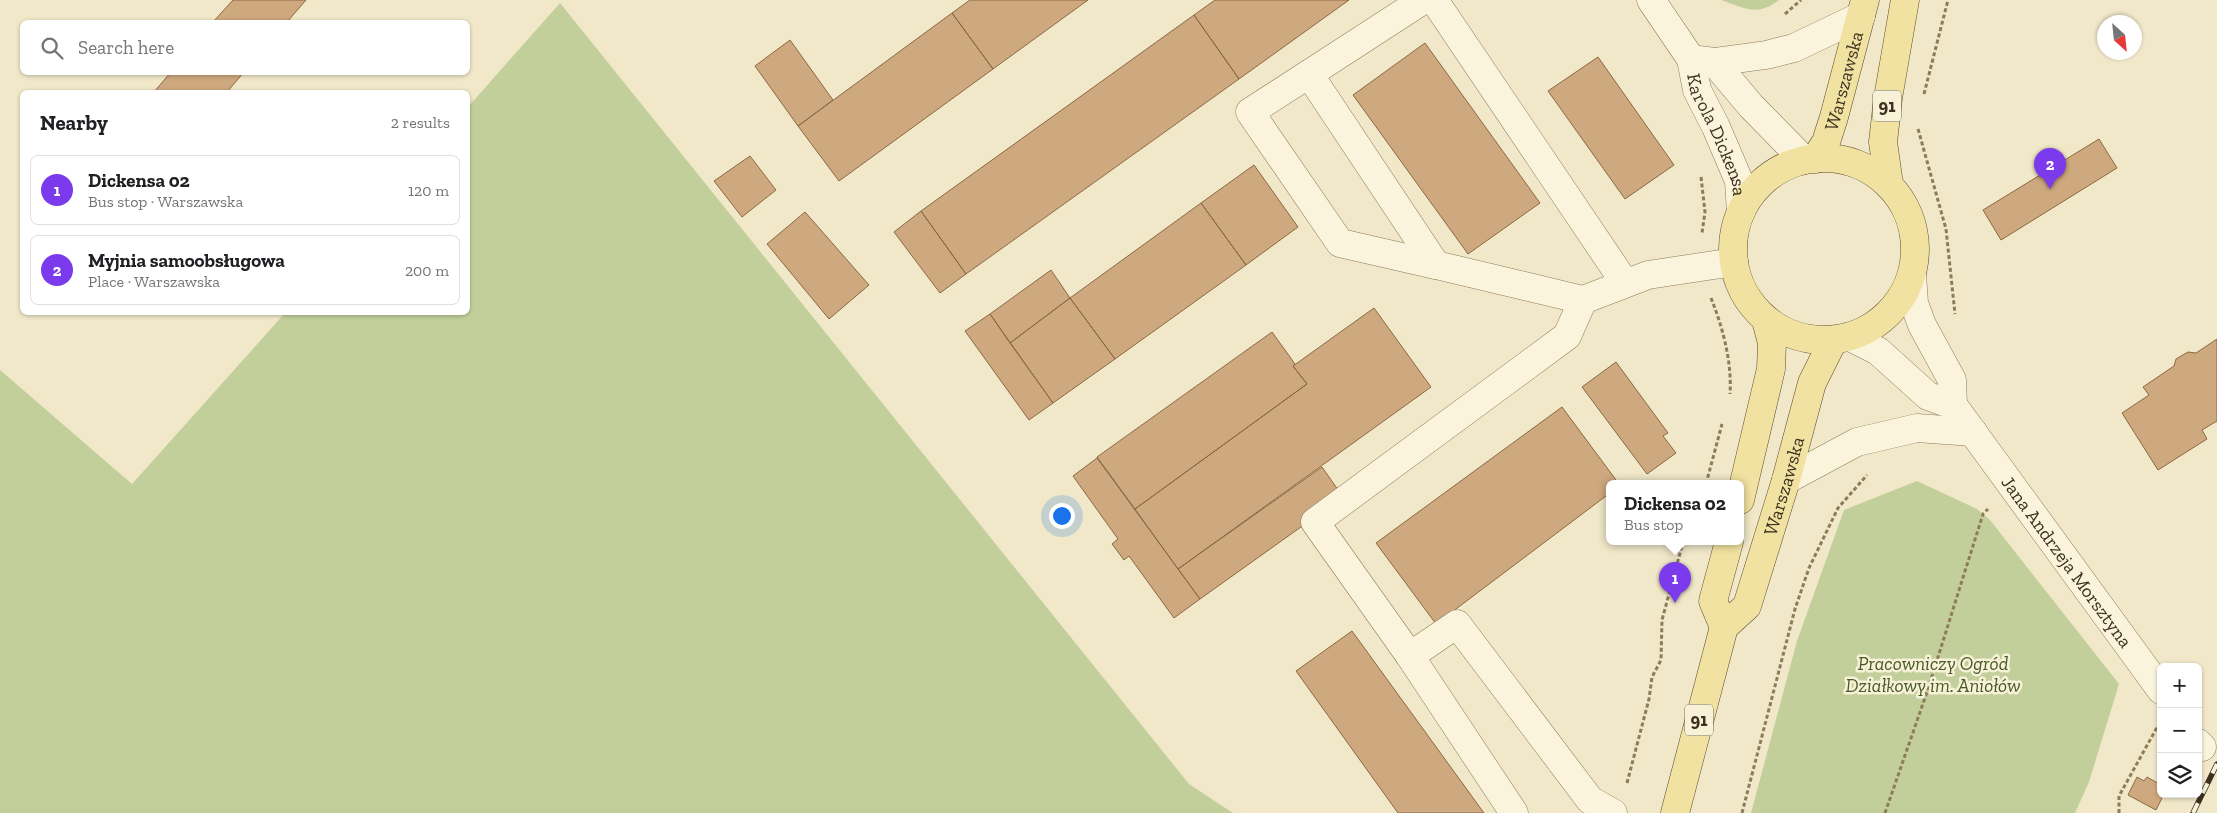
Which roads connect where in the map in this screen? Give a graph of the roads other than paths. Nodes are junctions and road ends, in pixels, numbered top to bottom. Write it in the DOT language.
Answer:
graph roads {
  1 [pos="1423,0"];
  2 [pos="1434,0"];
  3 [pos="1651,0"];
  4 [pos="1905,0"];
  5 [pos="1863,8"];
  6 [pos="1703,61"];
  7 [pos="1309,74"];
  8 [pos="1809,160"];
  9 [pos="1889,185"];
  10 [pos="1741,212"];
  11 [pos="1734,262"];
  12 [pos="1436,265"];
  13 [pos="1912,275"];
  14 [pos="1625,283"];
  15 [pos="1583,300"];
  16 [pos="1766,320"];
  17 [pos="1842,339"];
  18 [pos="1953,405"];
  19 [pos="1973,432"];
  20 [pos="1786,480"];
  21 [pos="1744,483"];
  22 [pos="1728,545"];
  23 [pos="1724,626"];
  24 [pos="1410,656"];
  25 [pos="2157,684"];
  26 [pos="1514,813"];
  27 [pos="1612,813"];
  28 [pos="1674,813"];
  1 -- 7 [label="street"];
  2 -- 14 [label="street"];
  3 -- 6 [label="street, Karola Dickensa"];
  4 -- 9 [label="main road, 91"];
  5 -- 6 [label="street, Karola Dickensa"];
  5 -- 8 [label="main road, Warszawska"];
  6 -- 8 [label="street, Karola Dickensa"];
  6 -- 10 [label="street, Karola Dickensa"];
  7 -- 12 [label="street"];
  7 -- 12 [label="street"];
  8 -- 9 [label="main road, 91"];
  8 -- 10 [label="main road, 91"];
  9 -- 13 [label="main road, 91"];
  10 -- 11 [label="main road, 91"];
  11 -- 14 [label="street"];
  11 -- 16 [label="main road, 91"];
  12 -- 15 [label="street"];
  13 -- 17 [label="main road, 91"];
  13 -- 18 [label="street"];
  14 -- 15 [label="street"];
  15 -- 24 [label="street"];
  16 -- 17 [label="main road, 91"];
  16 -- 21 [label="main road, Warszawska / 91"];
  17 -- 18 [label="street"];
  17 -- 20 [label="main road, Warszawska"];
  18 -- 19 [label="street, Jana Andrzeja Morsztyna"];
  19 -- 20 [label="street"];
  19 -- 25 [label="street, Jana Andrzeja Morsztyna"];
  20 -- 23 [label="main road, Warszawska"];
  22 -- 23 [label="main road"];
  23 -- 28 [label="main road, 91"];
  24 -- 26 [label="street"];
  24 -- 27 [label="street"];
}
